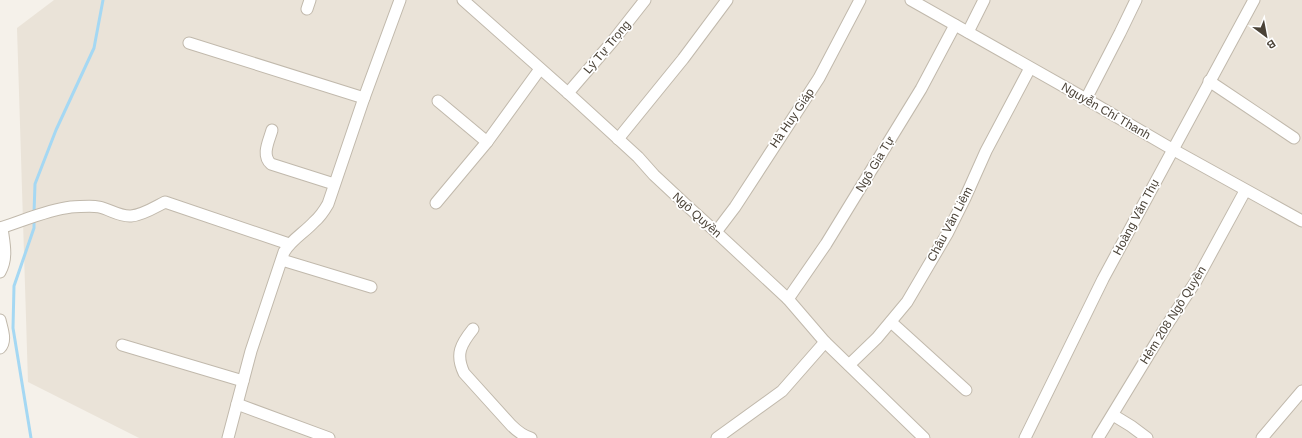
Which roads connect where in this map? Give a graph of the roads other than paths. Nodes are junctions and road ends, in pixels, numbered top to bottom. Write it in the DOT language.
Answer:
graph roads {
  1 [pos="400,0"];
  2 [pos="463,0"];
  3 [pos="644,0"];
  4 [pos="727,0"];
  5 [pos="860,0"];
  6 [pos="912,0"];
  7 [pos="984,0"];
  8 [pos="1136,0"];
  9 [pos="1254,0"];
  10 [pos="955,25"];
  11 [pos="968,32"];
  12 [pos="189,43"];
  13 [pos="1030,68"];
  14 [pos="540,69"];
  15 [pos="1209,81"];
  16 [pos="568,93"];
  17 [pos="364,98"];
  18 [pos="1086,99"];
  19 [pos="438,101"];
  20 [pos="272,130"];
  21 [pos="1294,138"];
  22 [pos="618,139"];
  23 [pos="487,142"];
  24 [pos="1172,150"];
  25 [pos="334,184"];
  26 [pos="1245,191"];
  27 [pos="436,203"];
  28 [pos="1302,221"];
  29 [pos="1,228"];
  30 [pos="716,232"];
  31 [pos="289,244"];
  32 [pos="282,260"];
  33 [pos="0,272"];
  34 [pos="371,287"];
  35 [pos="788,299"];
  36 [pos="0,320"];
  37 [pos="891,322"];
  38 [pos="473,329"];
  39 [pos="825,342"];
  40 [pos="122,345"];
  41 [pos="0,348"];
  42 [pos="849,365"];
  43 [pos="243,381"];
  44 [pos="966,390"];
  45 [pos="1302,391"];
  46 [pos="237,404"];
  47 [pos="1113,415"];
  48 [pos="228,438"];
  49 [pos="329,438"];
  50 [pos="531,438"];
  51 [pos="717,438"];
  52 [pos="924,438"];
  53 [pos="1025,438"];
  54 [pos="1098,438"];
  55 [pos="1147,438"];
  56 [pos="1262,438"];
  1 -- 17 [label="street"];
  2 -- 14 [label="street, Ngô Quyền"];
  3 -- 16 [label="street, Lý Tự Trọng"];
  4 -- 22 [label="street"];
  5 -- 30 [label="street, Hà Huy Giáp"];
  6 -- 10 [label="street, Nguyễn Chí Thanh"];
  7 -- 11 [label="street"];
  8 -- 18 [label="street"];
  9 -- 15 [label="street, Hoàng Văn Thụ"];
  10 -- 11 [label="street, Nguyễn Chí Thanh"];
  10 -- 35 [label="street, Ngô Gia Tự"];
  11 -- 13 [label="street, Nguyễn Chí Thanh"];
  12 -- 17 [label="street"];
  13 -- 18 [label="street, Nguyễn Chí Thanh"];
  13 -- 37 [label="street, Châu Văn Liêm"];
  14 -- 16 [label="street, Ngô Quyền"];
  14 -- 23 [label="street"];
  15 -- 21 [label="street"];
  15 -- 24 [label="street, Hoàng Văn Thụ"];
  16 -- 22 [label="street, Ngô Quyền"];
  17 -- 25 [label="street"];
  18 -- 24 [label="street, Nguyễn Chí Thanh"];
  19 -- 23 [label="street"];
  20 -- 25 [label="street"];
  22 -- 30 [label="street, Ngô Quyền"];
  23 -- 27 [label="street"];
  24 -- 26 [label="street, Nguyễn Chí Thanh"];
  24 -- 53 [label="street, Hoàng Văn Thụ"];
  25 -- 31 [label="street"];
  26 -- 28 [label="street, Nguyễn Chí Thanh"];
  26 -- 47 [label="street, Hẻm 208 Ngô Quyền"];
  29 -- 31 [label="street"];
  29 -- 33 [label="street"];
  30 -- 35 [label="street, Ngô Quyền"];
  31 -- 32 [label="street"];
  32 -- 34 [label="street"];
  32 -- 43 [label="street"];
  35 -- 39 [label="street, Ngô Quyền"];
  36 -- 41 [label="street"];
  37 -- 42 [label="street, Châu Văn Liêm"];
  37 -- 44 [label="street"];
  38 -- 50 [label="street"];
  39 -- 42 [label="street, Ngô Quyền"];
  39 -- 51 [label="street"];
  40 -- 43 [label="street"];
  42 -- 52 [label="street, Ngô Quyền"];
  43 -- 46 [label="street"];
  45 -- 56 [label="street"];
  46 -- 48 [label="street"];
  46 -- 49 [label="street"];
  47 -- 54 [label="street, Hẻm 208 Ngô Quyền"];
  47 -- 55 [label="street"];
}
